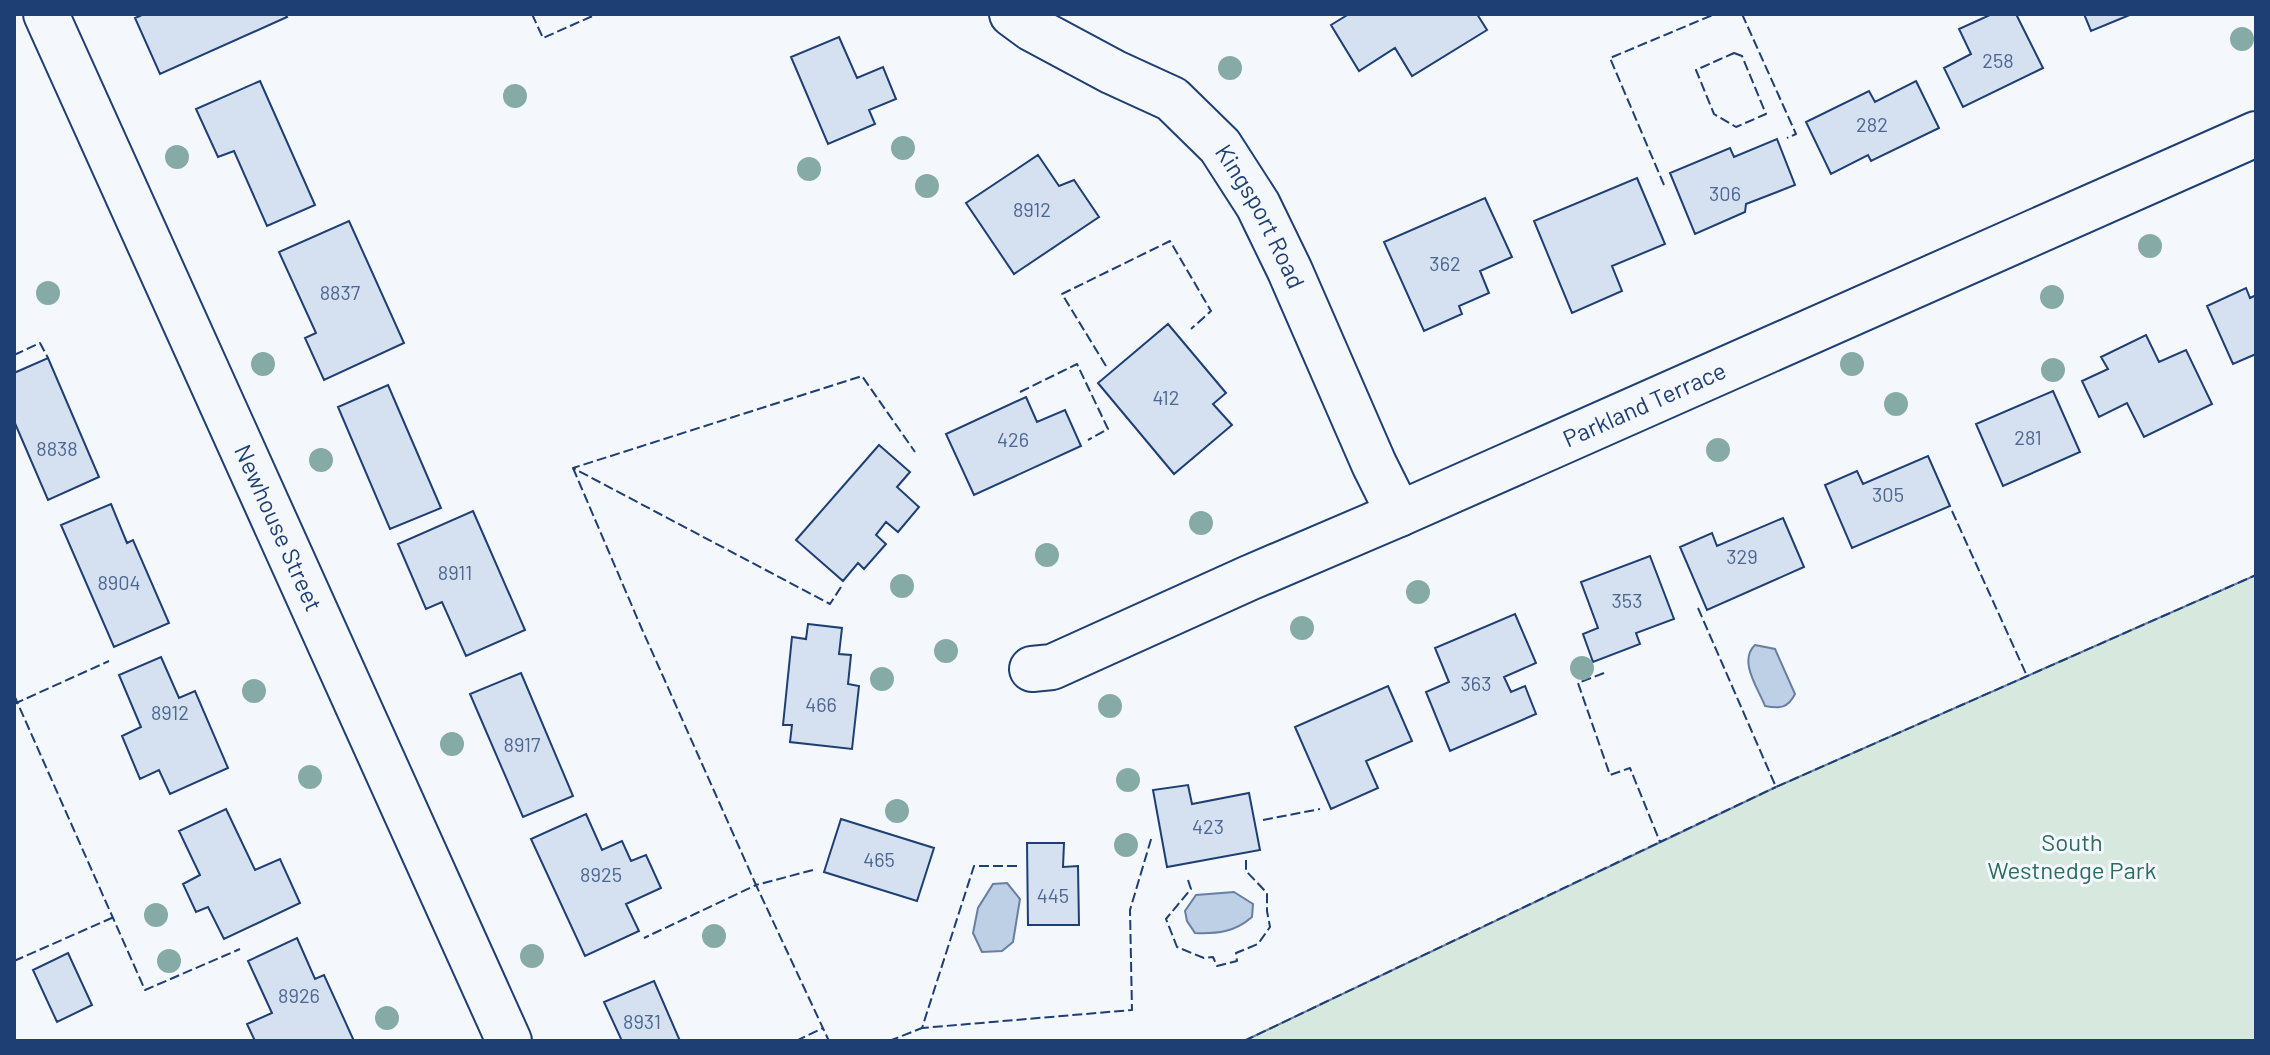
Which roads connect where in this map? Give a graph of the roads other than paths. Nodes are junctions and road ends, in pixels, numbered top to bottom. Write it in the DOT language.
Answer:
graph roads {
  1 [pos="46,14"];
  2 [pos="1012,14"];
  3 [pos="2256,134"];
  4 [pos="1399,514"];
  5 [pos="1032,669"];
  6 [pos="509,1041"];
  1 -- 6 [label="street, Newhouse Street"];
  2 -- 4 [label="street, Kingsport Road"];
  3 -- 4 [label="street, Parkland Terrace"];
  4 -- 5 [label="street, Parkland Terrace"];
}
